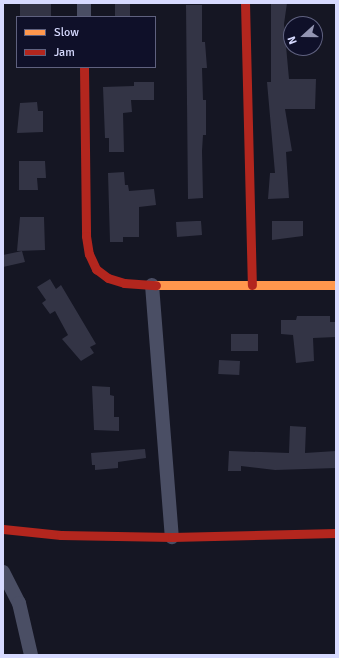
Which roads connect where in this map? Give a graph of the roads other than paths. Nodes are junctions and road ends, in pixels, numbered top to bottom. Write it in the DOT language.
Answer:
graph roads {
  1 [pos="84,3"];
  2 [pos="245,3"];
  3 [pos="84,16"];
  4 [pos="84,68"];
  5 [pos="152,285"];
  6 [pos="336,285"];
  7 [pos="252,286"];
  8 [pos="3,529"];
  9 [pos="336,533"];
  10 [pos="172,537"];
  11 [pos="3,572"];
  12 [pos="31,655"];
  1 -- 3 [label="street"];
  2 -- 7 [label="street"];
  4 -- 5 [label="street"];
  5 -- 7 [label="street"];
  5 -- 10 [label="street"];
  6 -- 7 [label="street"];
  8 -- 10 [label="street"];
  9 -- 10 [label="street"];
  11 -- 12 [label="street"];
}
